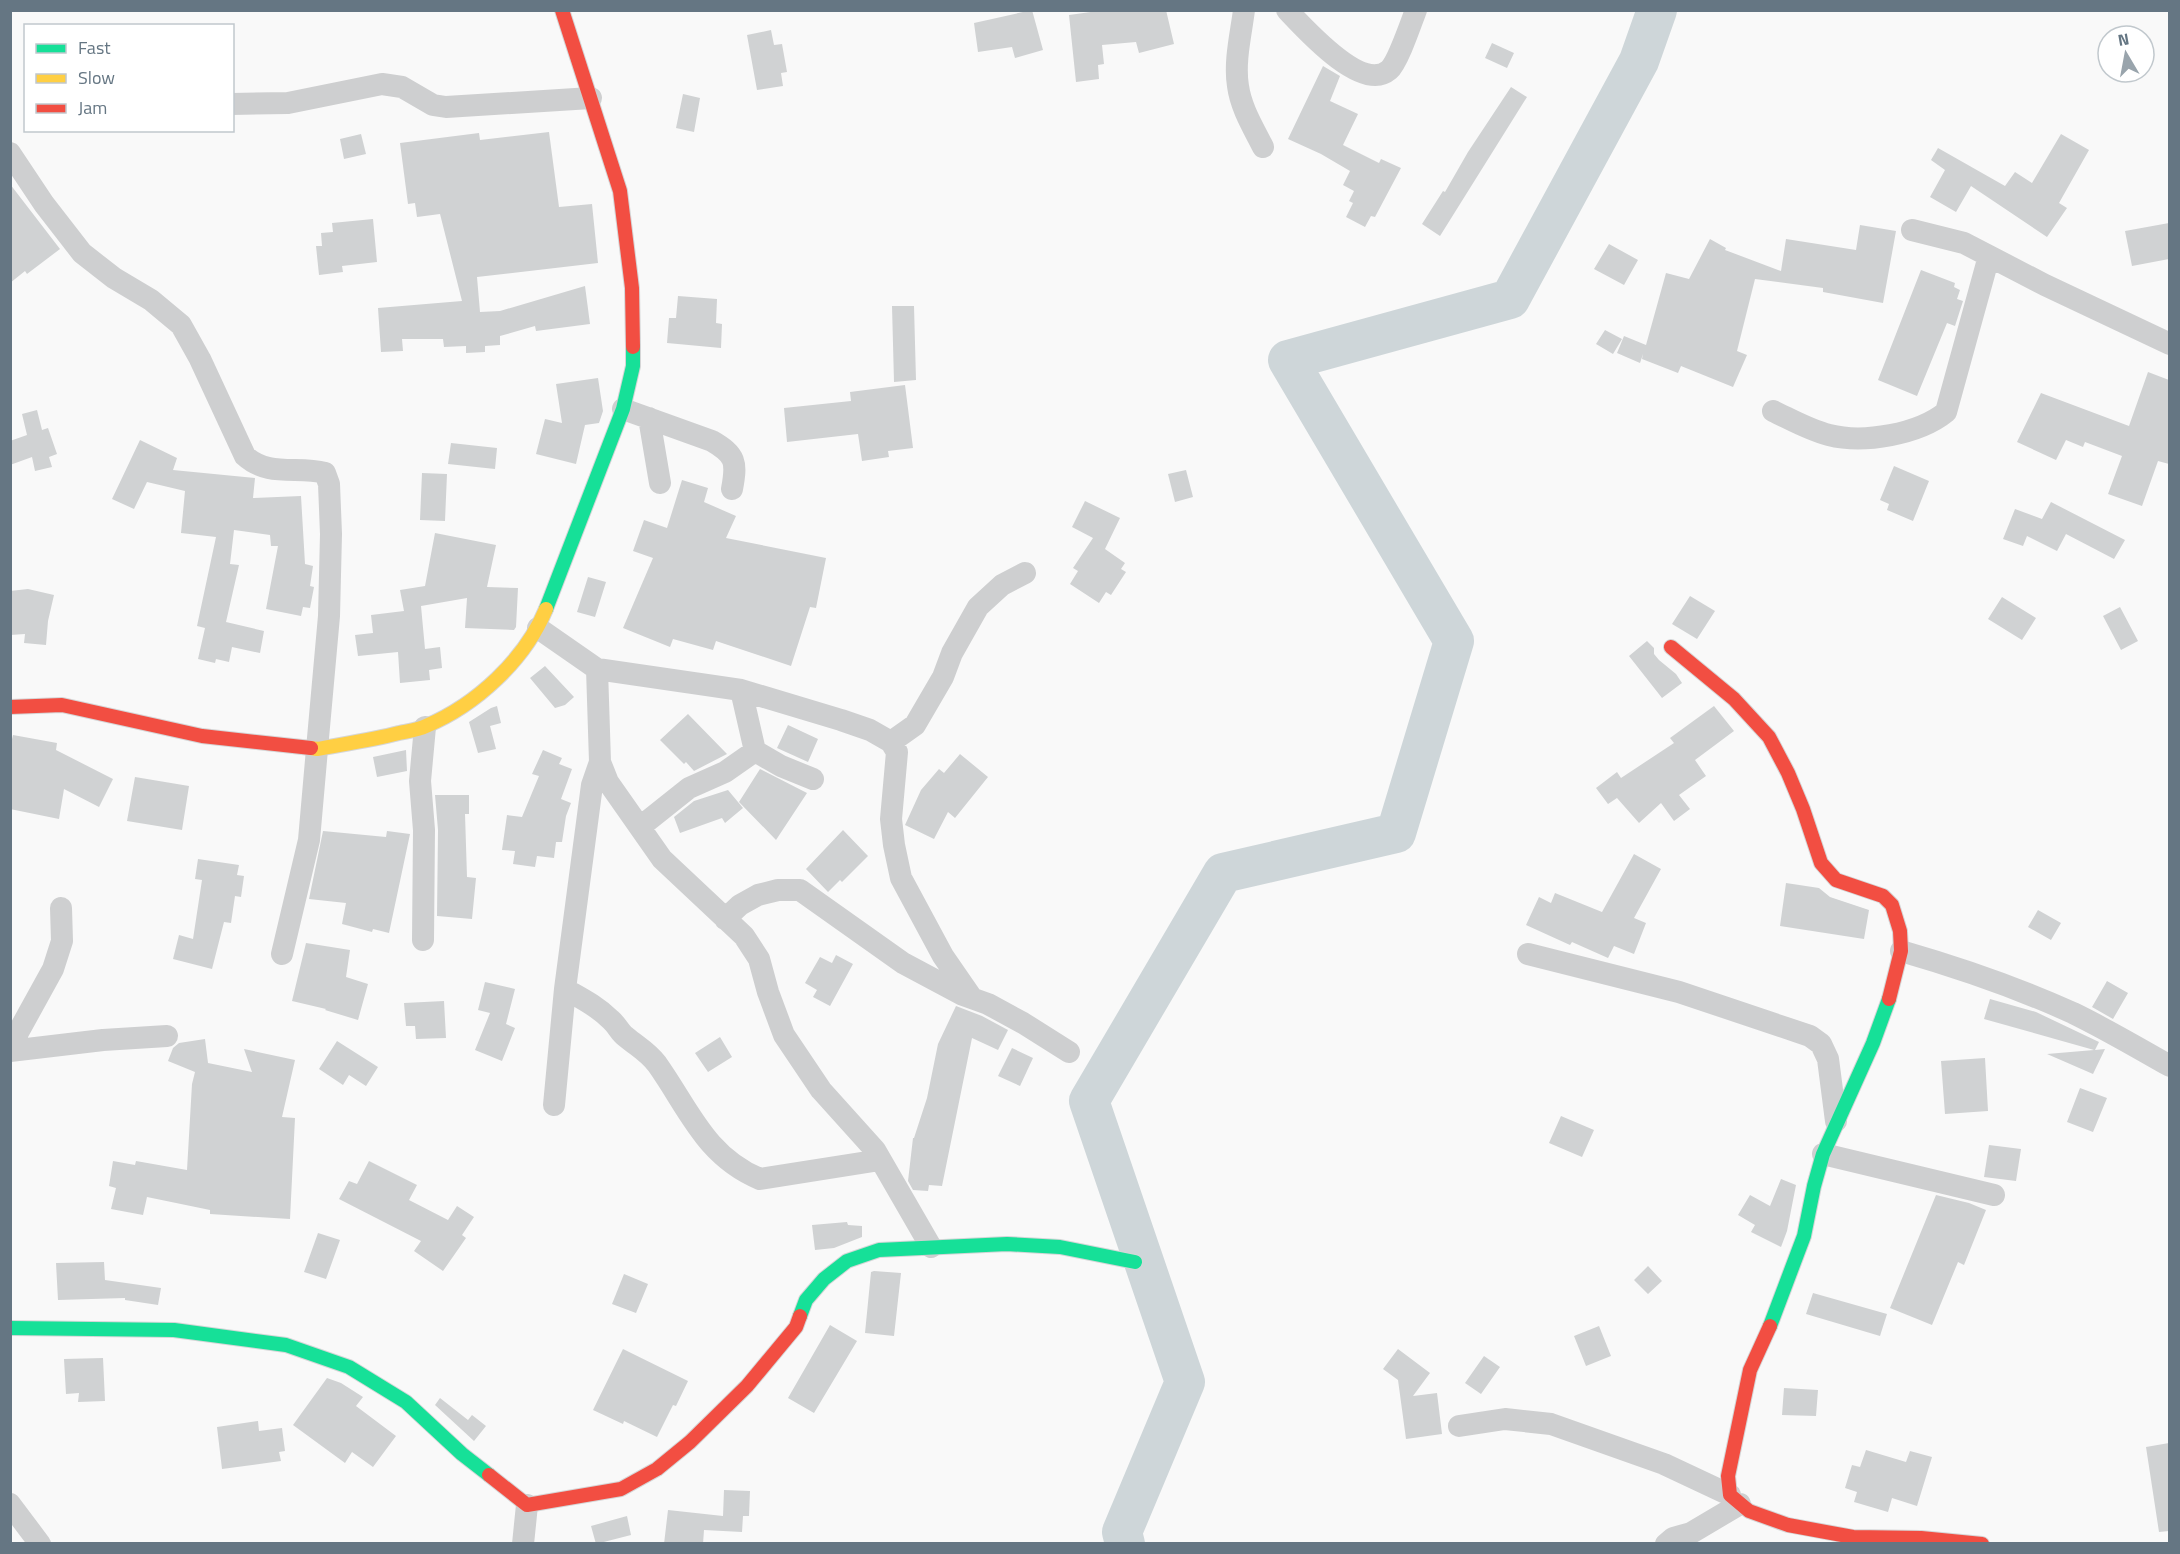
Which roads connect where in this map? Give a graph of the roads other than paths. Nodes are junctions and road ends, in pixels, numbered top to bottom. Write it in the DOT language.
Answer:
graph roads {
  1 [pos="1244,10"];
  2 [pos="1287,10"];
  3 [pos="1416,10"];
  4 [pos="568,12"];
  5 [pos="591,98"];
  6 [pos="234,104"];
  7 [pos="1263,147"];
  8 [pos="10,153"];
  9 [pos="1912,230"];
  10 [pos="1989,256"];
  11 [pos="2169,344"];
  12 [pos="622,409"];
  13 [pos="1773,411"];
  14 [pos="649,418"];
  15 [pos="660,483"];
  16 [pos="732,489"];
  17 [pos="1025,573"];
  18 [pos="538,628"];
  19 [pos="1671,647"];
  20 [pos="597,669"];
  21 [pos="741,690"];
  22 [pos="10,706"];
  23 [pos="425,727"];
  24 [pos="891,742"];
  25 [pos="317,749"];
  26 [pos="755,751"];
  27 [pos="600,762"];
  28 [pos="813,779"];
  29 [pos="640,827"];
  30 [pos="61,908"];
  31 [pos="725,919"];
  32 [pos="423,940"];
  33 [pos="1901,951"];
  34 [pos="282,954"];
  35 [pos="1528,954"];
  36 [pos="565,989"];
  37 [pos="972,998"];
  38 [pos="166,1036"];
  39 [pos="10,1049"];
  40 [pos="1069,1053"];
  41 [pos="2169,1066"];
  42 [pos="554,1105"];
  43 [pos="1836,1121"];
  44 [pos="1823,1154"];
  45 [pos="880,1160"];
  46 [pos="1994,1195"];
  47 [pos="931,1247"];
  48 [pos="1135,1262"];
  49 [pos="10,1328"];
  50 [pos="1459,1426"];
  51 [pos="1735,1500"];
  52 [pos="10,1504"];
  53 [pos="527,1505"];
  54 [pos="1785,1534"];
  55 [pos="40,1544"];
  56 [pos="523,1544"];
  57 [pos="1666,1544"];
  58 [pos="1982,1544"];
  1 -- 7 [label="street"];
  2 -- 3 [label="street"];
  4 -- 5 [label="street"];
  5 -- 6 [label="street"];
  5 -- 12 [label="street"];
  8 -- 25 [label="street"];
  9 -- 10 [label="street"];
  10 -- 11 [label="street"];
  10 -- 13 [label="street"];
  12 -- 14 [label="street"];
  12 -- 18 [label="street"];
  14 -- 15 [label="street"];
  14 -- 16 [label="street"];
  17 -- 24 [label="street"];
  18 -- 20 [label="street"];
  18 -- 23 [label="street"];
  19 -- 33 [label="street"];
  20 -- 21 [label="street"];
  20 -- 27 [label="street"];
  21 -- 24 [label="street"];
  21 -- 26 [label="street"];
  22 -- 25 [label="street"];
  23 -- 25 [label="street"];
  23 -- 32 [label="street"];
  24 -- 37 [label="street"];
  25 -- 34 [label="street"];
  26 -- 28 [label="street"];
  26 -- 29 [label="street"];
  27 -- 29 [label="street"];
  27 -- 36 [label="street"];
  29 -- 31 [label="street"];
  30 -- 39 [label="street"];
  31 -- 37 [label="street"];
  31 -- 45 [label="street"];
  33 -- 41 [label="street"];
  33 -- 43 [label="street"];
  35 -- 43 [label="street"];
  36 -- 42 [label="street"];
  36 -- 45 [label="street"];
  37 -- 40 [label="street"];
  38 -- 39 [label="street"];
  43 -- 44 [label="street"];
  44 -- 46 [label="street"];
  44 -- 51 [label="street"];
  45 -- 47 [label="street"];
  47 -- 48 [label="street"];
  47 -- 53 [label="street"];
  49 -- 53 [label="street"];
  50 -- 51 [label="street"];
  51 -- 54 [label="street"];
  51 -- 57 [label="street"];
  52 -- 55 [label="street"];
  53 -- 56 [label="street"];
  54 -- 58 [label="street"];
}
